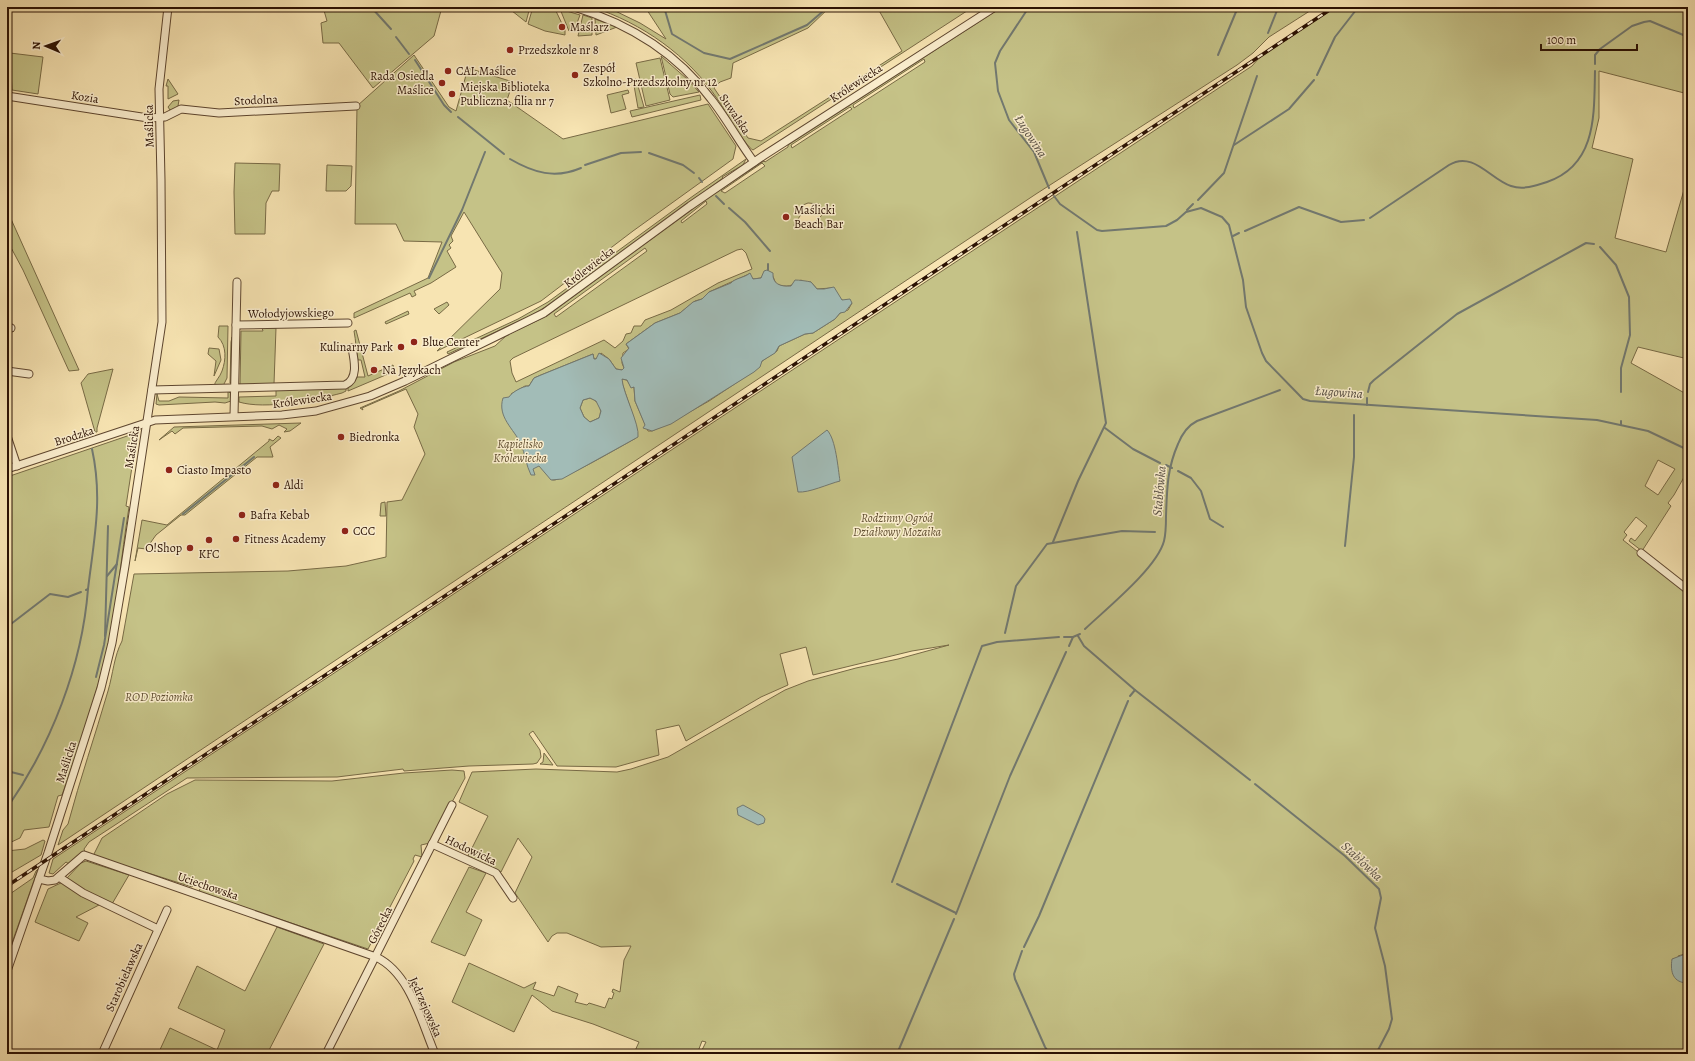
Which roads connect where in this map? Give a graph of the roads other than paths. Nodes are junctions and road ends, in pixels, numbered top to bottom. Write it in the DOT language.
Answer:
graph roads {
  1 [pos="168,7"];
  2 [pos="574,7"];
  3 [pos="995,7"];
  4 [pos="7,96"];
  5 [pos="356,106"];
  6 [pos="159,118"];
  7 [pos="754,162"];
  8 [pos="237,282"];
  9 [pos="348,323"];
  10 [pos="236,325"];
  11 [pos="352,348"];
  12 [pos="7,371"];
  13 [pos="29,374"];
  14 [pos="232,388"];
  15 [pos="152,390"];
  16 [pos="234,416"];
  17 [pos="147,422"];
  18 [pos="7,436"];
  19 [pos="17,466"];
  20 [pos="7,469"];
  21 [pos="1641,553"];
  22 [pos="1688,590"];
  23 [pos="452,805"];
  24 [pos="432,844"];
  25 [pos="59,877"];
  26 [pos="39,879"];
  27 [pos="513,898"];
  28 [pos="167,910"];
  29 [pos="158,929"];
  30 [pos="376,956"];
  31 [pos="7,971"];
  32 [pos="102,1054"];
  33 [pos="326,1054"];
  34 [pos="435,1054"];
  1 -- 6 [label="street, Maślicka"];
  2 -- 7 [label="street, Suwalska"];
  3 -- 7 [label="street, Królewiecka"];
  4 -- 6 [label="street, Kozia"];
  5 -- 6 [label="street, Stodolna"];
  6 -- 15 [label="street, Maślicka"];
  7 -- 16 [label="street, Królewiecka"];
  8 -- 10 [label="street"];
  9 -- 10 [label="street, Wołodyjowskiego"];
  10 -- 14 [label="street"];
  11 -- 14 [label="street"];
  12 -- 13 [label="street"];
  14 -- 15 [label="street"];
  14 -- 16 [label="street"];
  15 -- 17 [label="street, Maślicka"];
  16 -- 17 [label="street, Królewiecka"];
  17 -- 19 [label="street, Brodzka"];
  17 -- 26 [label="street, Maślicka"];
  18 -- 19 [label="street"];
  19 -- 20 [label="street, Brodzka"];
  21 -- 22 [label="street"];
  23 -- 24 [label="street, Górecka"];
  24 -- 27 [label="street, Hodowicka"];
  24 -- 30 [label="street, Górecka"];
  25 -- 26 [label="street"];
  25 -- 29 [label="street"];
  25 -- 30 [label="street, Uciechowska"];
  26 -- 31 [label="street, Maślicka"];
  28 -- 29 [label="street, Starobielawska"];
  29 -- 32 [label="street, Starobielawska"];
  30 -- 33 [label="street, Górecka"];
  30 -- 34 [label="street, Jędrzejowska"];
}
